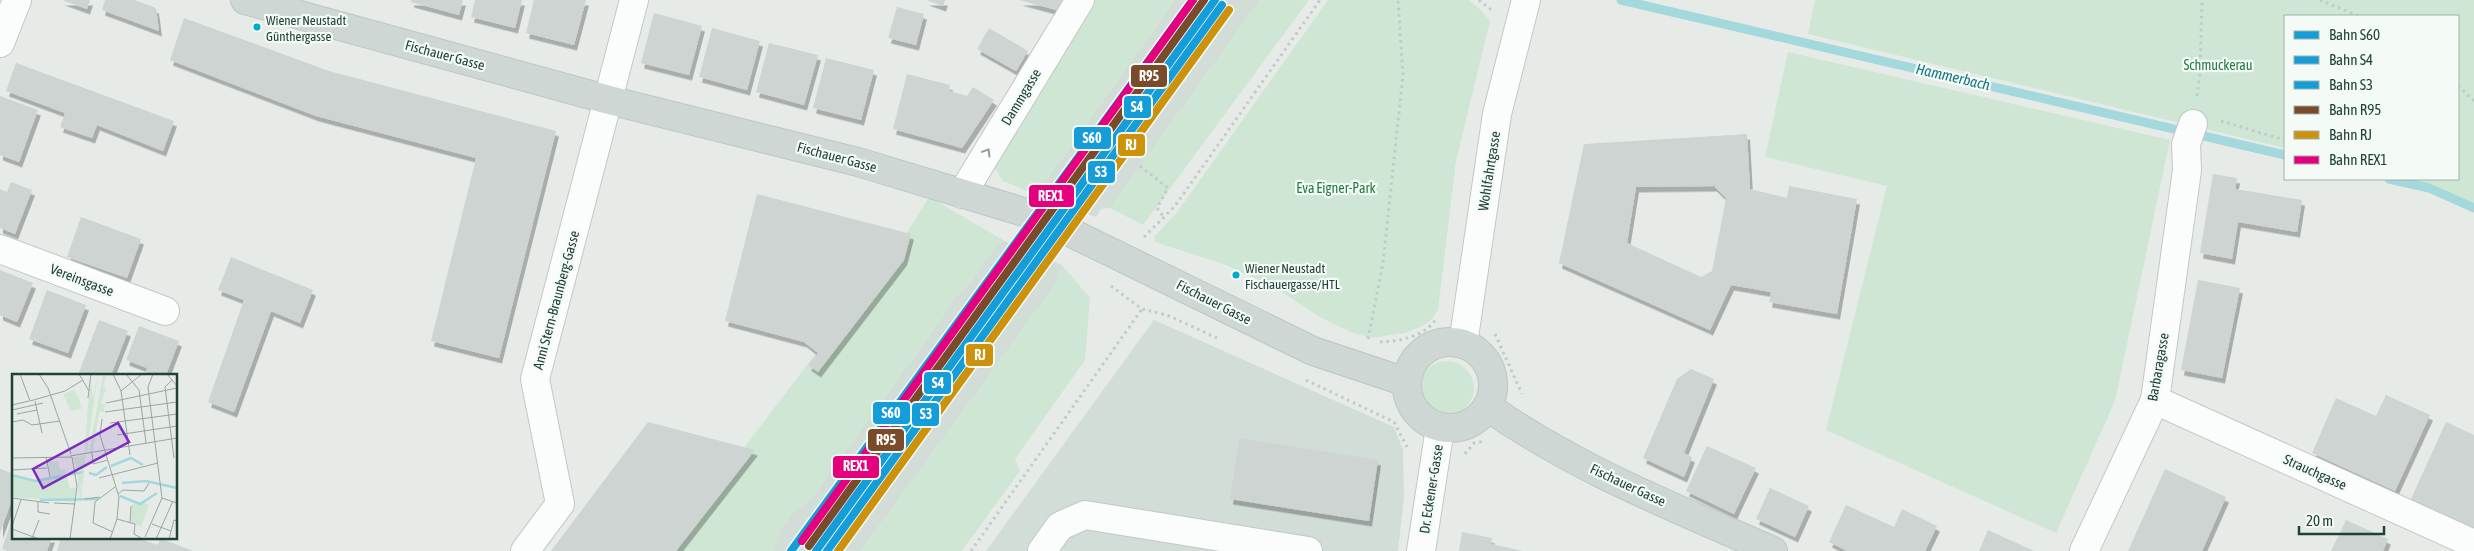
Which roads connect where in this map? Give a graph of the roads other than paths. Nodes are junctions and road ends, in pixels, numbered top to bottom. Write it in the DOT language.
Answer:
graph roads {
  1 [pos="17,0"];
  2 [pos="244,0"];
  3 [pos="634,0"];
  4 [pos="1080,0"];
  5 [pos="1526,0"];
  6 [pos="0,43"];
  7 [pos="609,100"];
  8 [pos="2190,138"];
  9 [pos="962,194"];
  10 [pos="0,249"];
  11 [pos="165,311"];
  12 [pos="1463,344"];
  13 [pos="1406,382"];
  14 [pos="2155,400"];
  15 [pos="1488,407"];
  16 [pos="1440,428"];
  17 [pos="2474,544"];
  18 [pos="525,551"];
  19 [pos="1042,551"];
  20 [pos="1308,551"];
  21 [pos="1421,551"];
  22 [pos="1773,551"];
  23 [pos="2084,551"];
  1 -- 6 [label="street"];
  2 -- 7 [label="main road, Fischauer Gasse"];
  3 -- 7 [label="street, Anni Stern-Braunberg-Gasse"];
  9 -- 4 [label="street, Dammgasse, one-way"];
  5 -- 12 [label="street, Wohlfahrtgasse"];
  7 -- 9 [label="main road, Fischauer Gasse"];
  7 -- 18 [label="street, Anni Stern-Braunberg-Gasse"];
  8 -- 14 [label="street, Barbaragasse"];
  9 -- 13 [label="main road, Fischauer Gasse"];
  10 -- 11 [label="street, Vereinsgasse"];
  12 -- 13 [label="main road"];
  12 -- 15 [label="main road"];
  13 -- 16 [label="main road"];
  14 -- 17 [label="street, Strauchgasse"];
  14 -- 23 [label="street, Barbaragasse"];
  15 -- 16 [label="main road"];
  15 -- 22 [label="main road, Fischauer Gasse"];
  16 -- 21 [label="street, Dr. Eckener-Gasse"];
  19 -- 20 [label="street"];
}
